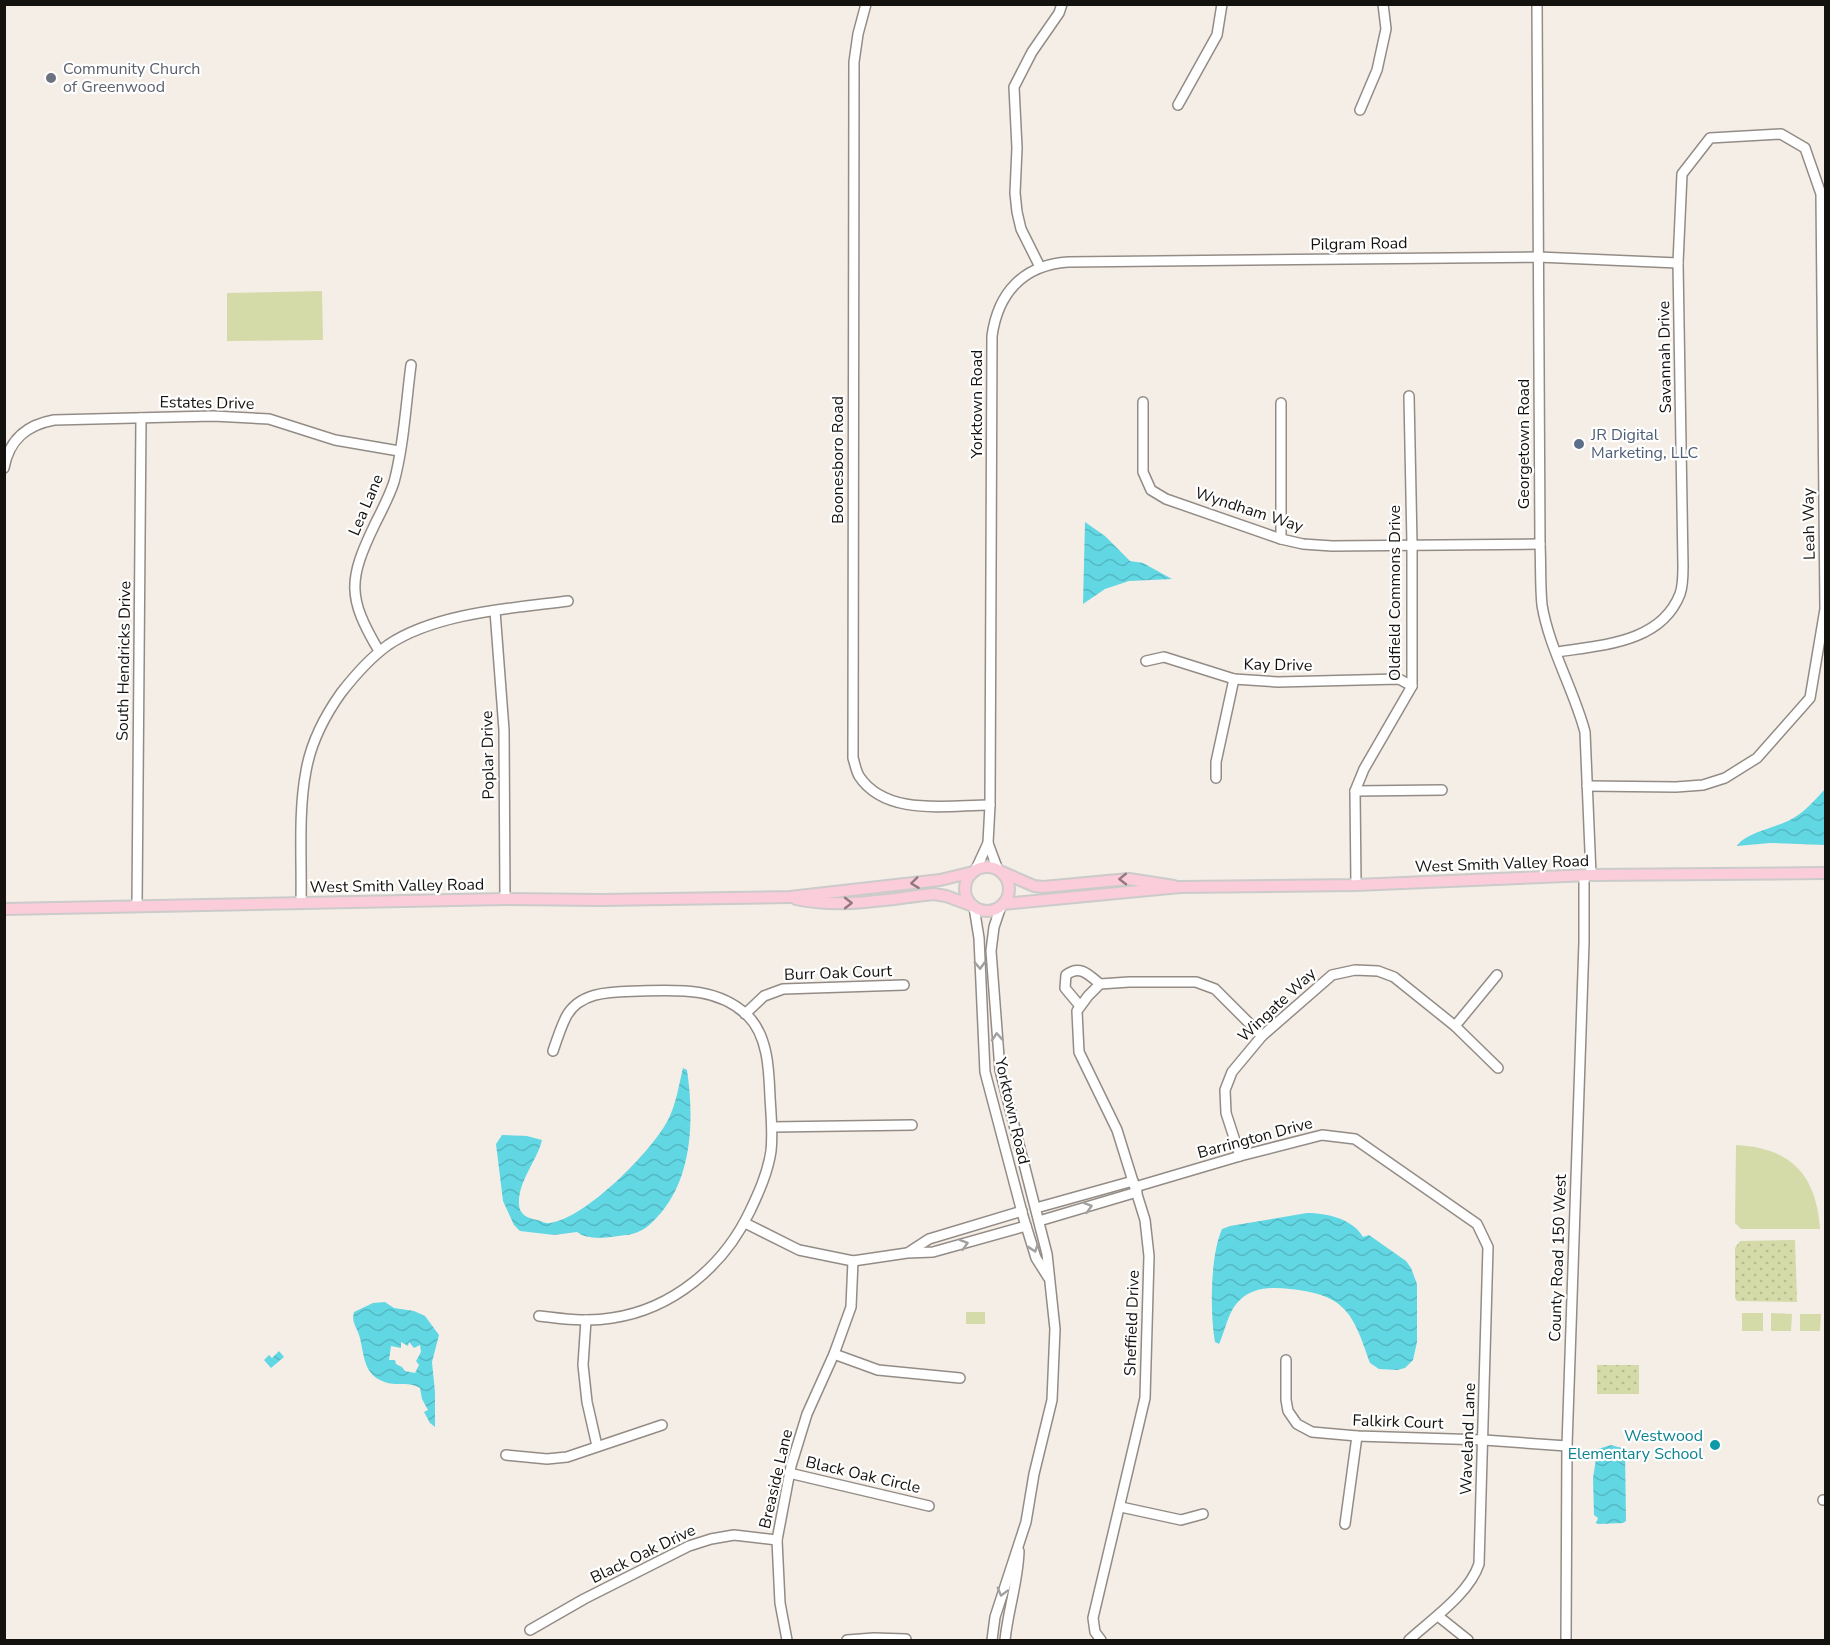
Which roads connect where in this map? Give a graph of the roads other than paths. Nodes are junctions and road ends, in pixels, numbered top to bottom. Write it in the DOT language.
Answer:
graph roads {
  1 [pos="866,4"];
  2 [pos="1062,4"];
  3 [pos="1222,4"];
  4 [pos="1383,4"];
  5 [pos="1537,4"];
  6 [pos="1178,105"];
  7 [pos="1360,110"];
  8 [pos="1755,135"];
  9 [pos="1538,257"];
  10 [pos="1678,263"];
  11 [pos="1040,267"];
  12 [pos="411,364"];
  13 [pos="1409,396"];
  14 [pos="1143,402"];
  15 [pos="1281,404"];
  16 [pos="141,418"];
  17 [pos="399,451"];
  18 [pos="4,468"];
  19 [pos="1281,539"];
  20 [pos="1412,544"];
  21 [pos="1540,544"];
  22 [pos="568,602"];
  23 [pos="495,611"];
  24 [pos="379,651"];
  25 [pos="1557,652"];
  26 [pos="1146,661"];
  27 [pos="1234,679"];
  28 [pos="1412,686"];
  29 [pos="1216,778"];
  30 [pos="1587,786"];
  31 [pos="1442,790"];
  32 [pos="1355,791"];
  33 [pos="990,805"];
  34 [pos="988,843"];
  35 [pos="974,871"];
  36 [pos="1000,871"];
  37 [pos="1826,873"];
  38 [pos="1587,875"];
  39 [pos="1356,885"];
  40 [pos="1180,888"];
  41 [pos="790,897"];
  42 [pos="505,899"];
  43 [pos="301,903"];
  44 [pos="137,905"];
  45 [pos="1002,905"];
  46 [pos="973,907"];
  47 [pos="4,909"];
  48 [pos="1497,975"];
  49 [pos="1100,984"];
  50 [pos="904,985"];
  51 [pos="1079,1009"];
  52 [pos="745,1014"];
  53 [pos="1455,1026"];
  54 [pos="1262,1036"];
  55 [pos="553,1050"];
  56 [pos="1498,1068"];
  57 [pos="912,1125"];
  58 [pos="772,1126"];
  59 [pos="1240,1156"];
  60 [pos="1135,1187"];
  61 [pos="1036,1208"];
  62 [pos="1022,1211"];
  63 [pos="1039,1221"];
  64 [pos="745,1223"];
  65 [pos="1026,1226"];
  66 [pos="1488,1247"];
  67 [pos="906,1253"];
  68 [pos="853,1261"];
  69 [pos="1049,1279"];
  70 [pos="539,1316"];
  71 [pos="586,1320"];
  72 [pos="834,1354"];
  73 [pos="1287,1360"];
  74 [pos="960,1378"];
  75 [pos="662,1425"];
  76 [pos="1357,1437"];
  77 [pos="1484,1440"];
  78 [pos="597,1446"];
  79 [pos="1567,1446"];
  80 [pos="506,1455"];
  81 [pos="789,1473"];
  82 [pos="929,1506"];
  83 [pos="1121,1507"];
  84 [pos="1203,1514"];
  85 [pos="1345,1524"];
  86 [pos="777,1540"];
  87 [pos="1019,1546"];
  88 [pos="1437,1616"];
  89 [pos="530,1630"];
  90 [pos="1095,1632"];
  91 [pos="906,1639"];
  92 [pos="787,1641"];
  93 [pos="847,1641"];
  94 [pos="992,1641"];
  95 [pos="1005,1641"];
  96 [pos="1088,1641"];
  97 [pos="1101,1641"];
  98 [pos="1409,1641"];
  99 [pos="1468,1641"];
  100 [pos="1566,1641"];
  1 -- 33 [label="street, Boonesboro Road"];
  2 -- 11 [label="street"];
  3 -- 6 [label="street"];
  4 -- 7 [label="street"];
  5 -- 9 [label="street, Georgetown Road"];
  8 -- 10 [label="street, Savannah Drive"];
  8 -- 30 [label="street, Leah Way"];
  9 -- 10 [label="street, Pilgram Road"];
  9 -- 11 [label="street, Pilgram Road"];
  9 -- 21 [label="street, Georgetown Road"];
  10 -- 25 [label="street, Savannah Drive"];
  11 -- 33 [label="street, Yorktown Road"];
  12 -- 17 [label="street, Lea Lane"];
  13 -- 20 [label="street, Oldfield Commons Drive"];
  14 -- 19 [label="street, Wyndham Way"];
  15 -- 19 [label="street"];
  16 -- 17 [label="street, Estates Drive"];
  16 -- 18 [label="street, Estates Drive"];
  16 -- 44 [label="street, South Hendricks Drive"];
  17 -- 24 [label="street, Lea Lane"];
  19 -- 20 [label="street, Wyndham Way"];
  20 -- 21 [label="street, Wyndham Way"];
  20 -- 28 [label="street, Oldfield Commons Drive"];
  21 -- 25 [label="street, Georgetown Road"];
  22 -- 23 [label="street"];
  23 -- 24 [label="street"];
  23 -- 42 [label="street, Poplar Drive"];
  24 -- 43 [label="street"];
  25 -- 30 [label="street, Georgetown Road"];
  26 -- 27 [label="street, Kay Drive"];
  27 -- 28 [label="street, Kay Drive"];
  27 -- 29 [label="street"];
  28 -- 32 [label="street, Oldfield Commons Drive"];
  30 -- 38 [label="street, Georgetown Road"];
  31 -- 32 [label="street"];
  32 -- 39 [label="street, Oldfield Commons Drive"];
  33 -- 34 [label="street, Yorktown Road"];
  34 -- 35 [label="street, Yorktown Road"];
  34 -- 36 [label="street, Yorktown Road"];
  35 -- 36 [label="main road"];
  35 -- 41 [label="main road, West Smith Valley Road, one-way"];
  35 -- 46 [label="main road"];
  40 -- 36 [label="main road, West Smith Valley Road, one-way"];
  36 -- 45 [label="main road"];
  37 -- 38 [label="main road, West Smith Valley Road"];
  38 -- 39 [label="main road, West Smith Valley Road"];
  38 -- 79 [label="street, County Road 150 West"];
  39 -- 40 [label="main road, West Smith Valley Road"];
  40 -- 45 [label="main road, West Smith Valley Road"];
  41 -- 42 [label="main road, West Smith Valley Road"];
  41 -- 46 [label="main road, West Smith Valley Road, one-way"];
  42 -- 43 [label="main road, West Smith Valley Road"];
  43 -- 44 [label="main road, West Smith Valley Road"];
  44 -- 47 [label="main road, West Smith Valley Road"];
  45 -- 46 [label="main road"];
  61 -- 45 [label="street, Yorktown Road, one-way"];
  46 -- 62 [label="street, Yorktown Road, one-way"];
  48 -- 53 [label="street"];
  49 -- 51 [label="street"];
  49 -- 51 [label="street"];
  49 -- 54 [label="street"];
  50 -- 52 [label="street, Burr Oak Court"];
  51 -- 60 [label="street, Sheffield Drive"];
  52 -- 55 [label="street"];
  52 -- 58 [label="street"];
  53 -- 54 [label="street, Wingate Way"];
  53 -- 56 [label="street, Wingate Way"];
  54 -- 59 [label="street, Wingate Way"];
  57 -- 58 [label="street"];
  58 -- 64 [label="street"];
  59 -- 60 [label="street, Barrington Drive"];
  59 -- 66 [label="street, Barrington Drive"];
  60 -- 61 [label="street"];
  63 -- 60 [label="street, one-way"];
  60 -- 83 [label="street, Sheffield Drive"];
  61 -- 63 [label="street, Yorktown Road"];
  62 -- 65 [label="street, Yorktown Road"];
  62 -- 67 [label="street"];
  63 -- 69 [label="street, Yorktown Road"];
  64 -- 68 [label="street"];
  64 -- 71 [label="street"];
  67 -- 65 [label="street, one-way"];
  65 -- 69 [label="street, Yorktown Road, one-way"];
  66 -- 77 [label="street, Waveland Lane"];
  67 -- 68 [label="street"];
  68 -- 72 [label="street, Breaside Lane"];
  69 -- 87 [label="street, Yorktown Road"];
  70 -- 71 [label="street"];
  71 -- 78 [label="street"];
  72 -- 74 [label="street"];
  72 -- 81 [label="street, Breaside Lane"];
  73 -- 76 [label="street, Falkirk Court"];
  75 -- 78 [label="street"];
  76 -- 77 [label="street, Falkirk Court"];
  76 -- 85 [label="street"];
  77 -- 79 [label="street, Falkirk Court"];
  77 -- 88 [label="street, Waveland Lane"];
  78 -- 80 [label="street"];
  79 -- 100 [label="street, County Road 150 West"];
  81 -- 82 [label="street, Black Oak Circle"];
  81 -- 86 [label="street, Breaside Lane"];
  83 -- 84 [label="street"];
  83 -- 90 [label="street, Sheffield Drive"];
  86 -- 89 [label="street, Black Oak Drive"];
  86 -- 92 [label="street, Breaside Lane"];
  87 -- 94 [label="street, Yorktown Road, one-way"];
  87 -- 95 [label="street, Yorktown Road"];
  88 -- 98 [label="street, Waveland Lane"];
  88 -- 99 [label="street"];
  90 -- 96 [label="street"];
  90 -- 97 [label="street"];
  91 -- 93 [label="street"];
}
